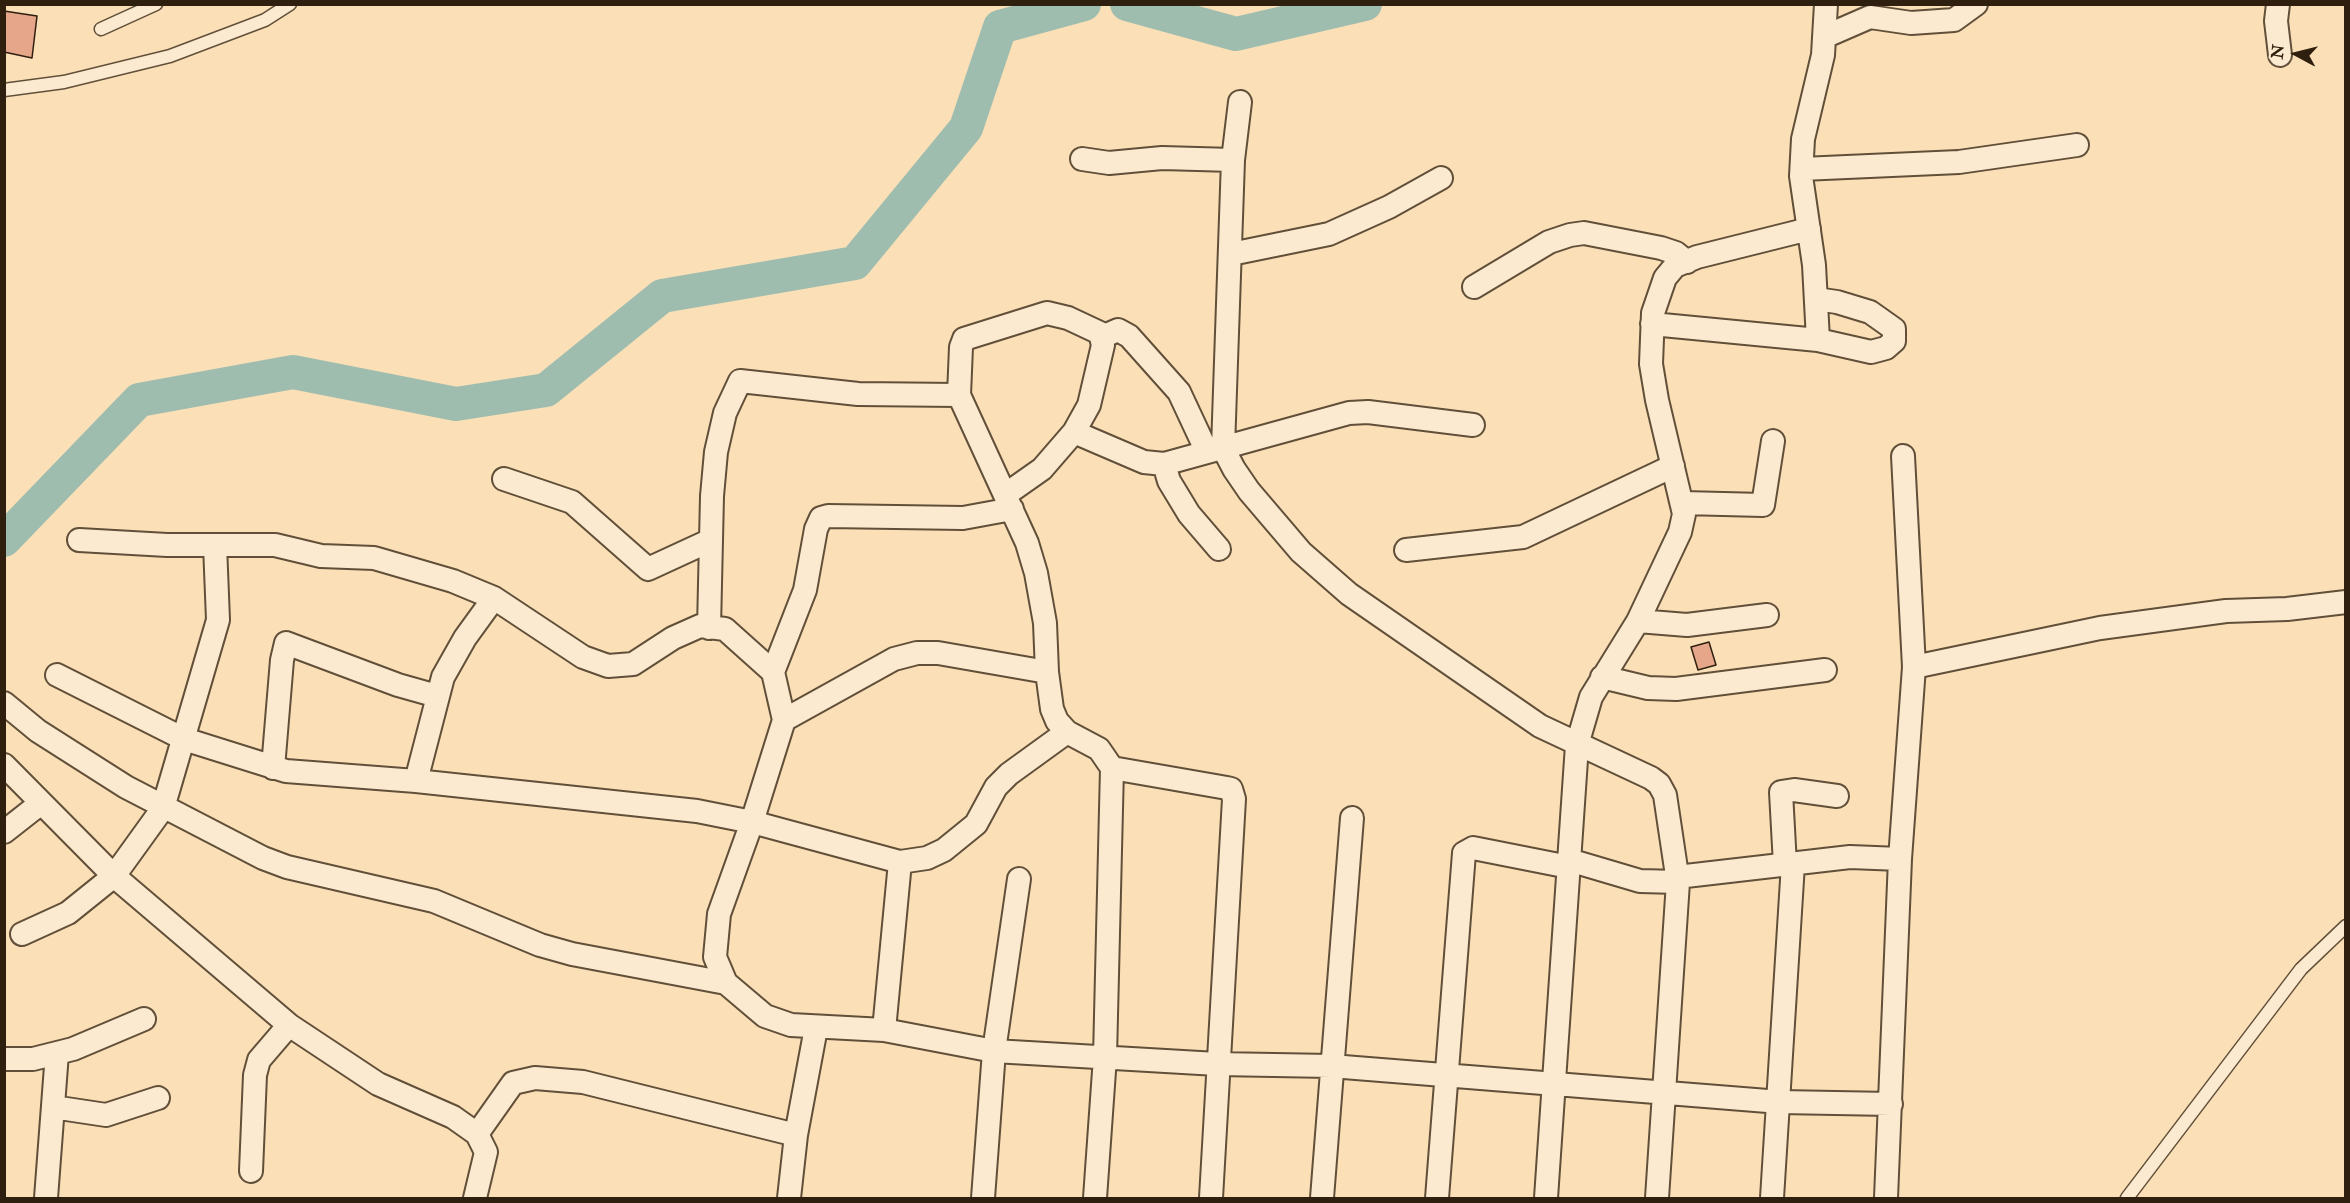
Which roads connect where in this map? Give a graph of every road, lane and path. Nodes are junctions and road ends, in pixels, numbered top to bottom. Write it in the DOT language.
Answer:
graph roads {
  1 [pos="156,4"];
  2 [pos="290,4"];
  3 [pos="1826,4"];
  4 [pos="1976,4"];
  5 [pos="2278,4"];
  6 [pos="101,29"];
  7 [pos="1824,37"];
  8 [pos="2280,55"];
  9 [pos="4,90"];
  10 [pos="1240,102"];
  11 [pos="2078,145"];
  12 [pos="1082,159"];
  13 [pos="1233,160"];
  14 [pos="1802,169"];
  15 [pos="1442,178"];
  16 [pos="1809,229"];
  17 [pos="1231,254"];
  18 [pos="1687,262"];
  19 [pos="1474,287"];
  20 [pos="1816,299"];
  21 [pos="1652,324"];
  22 [pos="1102,337"];
  23 [pos="1818,340"];
  24 [pos="959,395"];
  25 [pos="1473,425"];
  26 [pos="1074,432"];
  27 [pos="1773,441"];
  28 [pos="1215,450"];
  29 [pos="1903,456"];
  30 [pos="1164,464"];
  31 [pos="1673,466"];
  32 [pos="504,479"];
  33 [pos="1008,502"];
  34 [pos="1683,503"];
  35 [pos="79,540"];
  36 [pos="711,540"];
  37 [pos="215,545"];
  38 [pos="1219,549"];
  39 [pos="1406,549"];
  40 [pos="494,598"];
  41 [pos="2346,602"];
  42 [pos="1767,615"];
  43 [pos="1638,621"];
  44 [pos="709,628"];
  45 [pos="1914,667"];
  46 [pos="1825,670"];
  47 [pos="773,672"];
  48 [pos="1047,672"];
  49 [pos="57,675"];
  50 [pos="1602,677"];
  51 [pos="437,696"];
  52 [pos="4,703"];
  53 [pos="784,720"];
  54 [pos="1067,732"];
  55 [pos="184,739"];
  56 [pos="1577,745"];
  57 [pos="4,765"];
  58 [pos="273,768"];
  59 [pos="1112,768"];
  60 [pos="416,781"];
  61 [pos="1837,796"];
  62 [pos="41,803"];
  63 [pos="163,808"];
  64 [pos="1352,819"];
  65 [pos="752,822"];
  66 [pos="4,832"];
  67 [pos="1900,859"];
  68 [pos="900,862"];
  69 [pos="1569,863"];
  70 [pos="1789,865"];
  71 [pos="114,876"];
  72 [pos="1019,879"];
  73 [pos="1677,879"];
  74 [pos="2346,926"];
  75 [pos="22,934"];
  76 [pos="726,982"];
  77 [pos="144,1019"];
  78 [pos="290,1025"];
  79 [pos="816,1028"];
  80 [pos="884,1030"];
  81 [pos="994,1051"];
  82 [pos="57,1053"];
  83 [pos="1105,1057"];
  84 [pos="4,1059"];
  85 [pos="1217,1064"];
  86 [pos="1331,1066"];
  87 [pos="1445,1075"];
  88 [pos="1554,1086"];
  89 [pos="1665,1094"];
  90 [pos="158,1098"];
  91 [pos="1780,1102"];
  92 [pos="1891,1104"];
  93 [pos="53,1107"];
  94 [pos="477,1134"];
  95 [pos="796,1135"];
  96 [pos="251,1171"];
  97 [pos="46,1198"];
  98 [pos="475,1198"];
  99 [pos="789,1198"];
  100 [pos="983,1198"];
  101 [pos="1095,1198"];
  102 [pos="1211,1198"];
  103 [pos="1322,1198"];
  104 [pos="1437,1198"];
  105 [pos="1546,1198"];
  106 [pos="1657,1198"];
  107 [pos="1772,1198"];
  108 [pos="1886,1198"];
  109 [pos="2127,1198"];
  1 -- 6 [label="lane"];
  2 -- 9 [label="lane"];
  3 -- 7 [label="street"];
  4 -- 7 [label="street"];
  5 -- 8 [label="street"];
  7 -- 14 [label="street"];
  10 -- 13 [label="street"];
  11 -- 14 [label="street"];
  12 -- 13 [label="street"];
  13 -- 17 [label="street"];
  14 -- 16 [label="street"];
  15 -- 17 [label="street"];
  16 -- 18 [label="street"];
  16 -- 20 [label="street"];
  17 -- 28 [label="street"];
  18 -- 19 [label="street"];
  18 -- 21 [label="street"];
  20 -- 23 [label="street"];
  20 -- 23 [label="street"];
  21 -- 23 [label="street"];
  21 -- 31 [label="street"];
  22 -- 24 [label="street"];
  22 -- 26 [label="street"];
  22 -- 28 [label="street"];
  24 -- 33 [label="street"];
  24 -- 36 [label="street"];
  25 -- 28 [label="street"];
  26 -- 30 [label="street"];
  26 -- 33 [label="street"];
  27 -- 34 [label="street"];
  28 -- 30 [label="street"];
  28 -- 56 [label="street"];
  29 -- 45 [label="street"];
  30 -- 38 [label="street"];
  31 -- 34 [label="street"];
  31 -- 39 [label="street"];
  32 -- 36 [label="street"];
  33 -- 47 [label="street"];
  33 -- 48 [label="street"];
  34 -- 43 [label="street"];
  35 -- 37 [label="street"];
  36 -- 44 [label="street"];
  37 -- 40 [label="street"];
  37 -- 55 [label="street"];
  40 -- 44 [label="street"];
  40 -- 51 [label="street"];
  41 -- 45 [label="street"];
  42 -- 43 [label="street"];
  43 -- 50 [label="street"];
  44 -- 47 [label="street"];
  45 -- 67 [label="street"];
  46 -- 50 [label="street"];
  47 -- 53 [label="street"];
  48 -- 53 [label="street"];
  48 -- 54 [label="street"];
  49 -- 55 [label="street"];
  50 -- 56 [label="street"];
  51 -- 58 [label="street"];
  51 -- 60 [label="street"];
  52 -- 63 [label="street"];
  53 -- 65 [label="street"];
  54 -- 59 [label="street"];
  54 -- 68 [label="street"];
  55 -- 58 [label="street"];
  55 -- 63 [label="street"];
  56 -- 69 [label="street"];
  56 -- 73 [label="street"];
  57 -- 62 [label="street"];
  58 -- 60 [label="street"];
  59 -- 83 [label="street"];
  59 -- 85 [label="street"];
  60 -- 65 [label="street"];
  61 -- 70 [label="street"];
  62 -- 66 [label="street"];
  62 -- 71 [label="street"];
  63 -- 71 [label="street"];
  63 -- 76 [label="street"];
  64 -- 86 [label="street"];
  65 -- 68 [label="street"];
  65 -- 76 [label="street"];
  67 -- 70 [label="street"];
  67 -- 92 [label="street"];
  68 -- 80 [label="street"];
  69 -- 73 [label="street"];
  69 -- 87 [label="street"];
  69 -- 88 [label="street"];
  70 -- 73 [label="street"];
  70 -- 91 [label="street"];
  71 -- 75 [label="street"];
  71 -- 78 [label="street"];
  72 -- 81 [label="street"];
  73 -- 89 [label="street"];
  74 -- 109 [label="lane"];
  76 -- 79 [label="street"];
  77 -- 82 [label="street"];
  78 -- 94 [label="street"];
  78 -- 96 [label="street"];
  79 -- 80 [label="street"];
  79 -- 95 [label="street"];
  80 -- 81 [label="street"];
  81 -- 83 [label="street"];
  81 -- 100 [label="street"];
  82 -- 84 [label="street"];
  82 -- 93 [label="street"];
  83 -- 85 [label="street"];
  83 -- 101 [label="street"];
  85 -- 86 [label="street"];
  85 -- 102 [label="street"];
  86 -- 87 [label="street"];
  86 -- 103 [label="street"];
  87 -- 88 [label="street"];
  87 -- 104 [label="street"];
  88 -- 89 [label="street"];
  88 -- 105 [label="street"];
  89 -- 91 [label="street"];
  89 -- 106 [label="street"];
  90 -- 93 [label="street"];
  91 -- 92 [label="street"];
  91 -- 107 [label="street"];
  92 -- 108 [label="street"];
  93 -- 97 [label="street"];
  94 -- 95 [label="street"];
  94 -- 98 [label="street"];
  95 -- 99 [label="street"];
}
